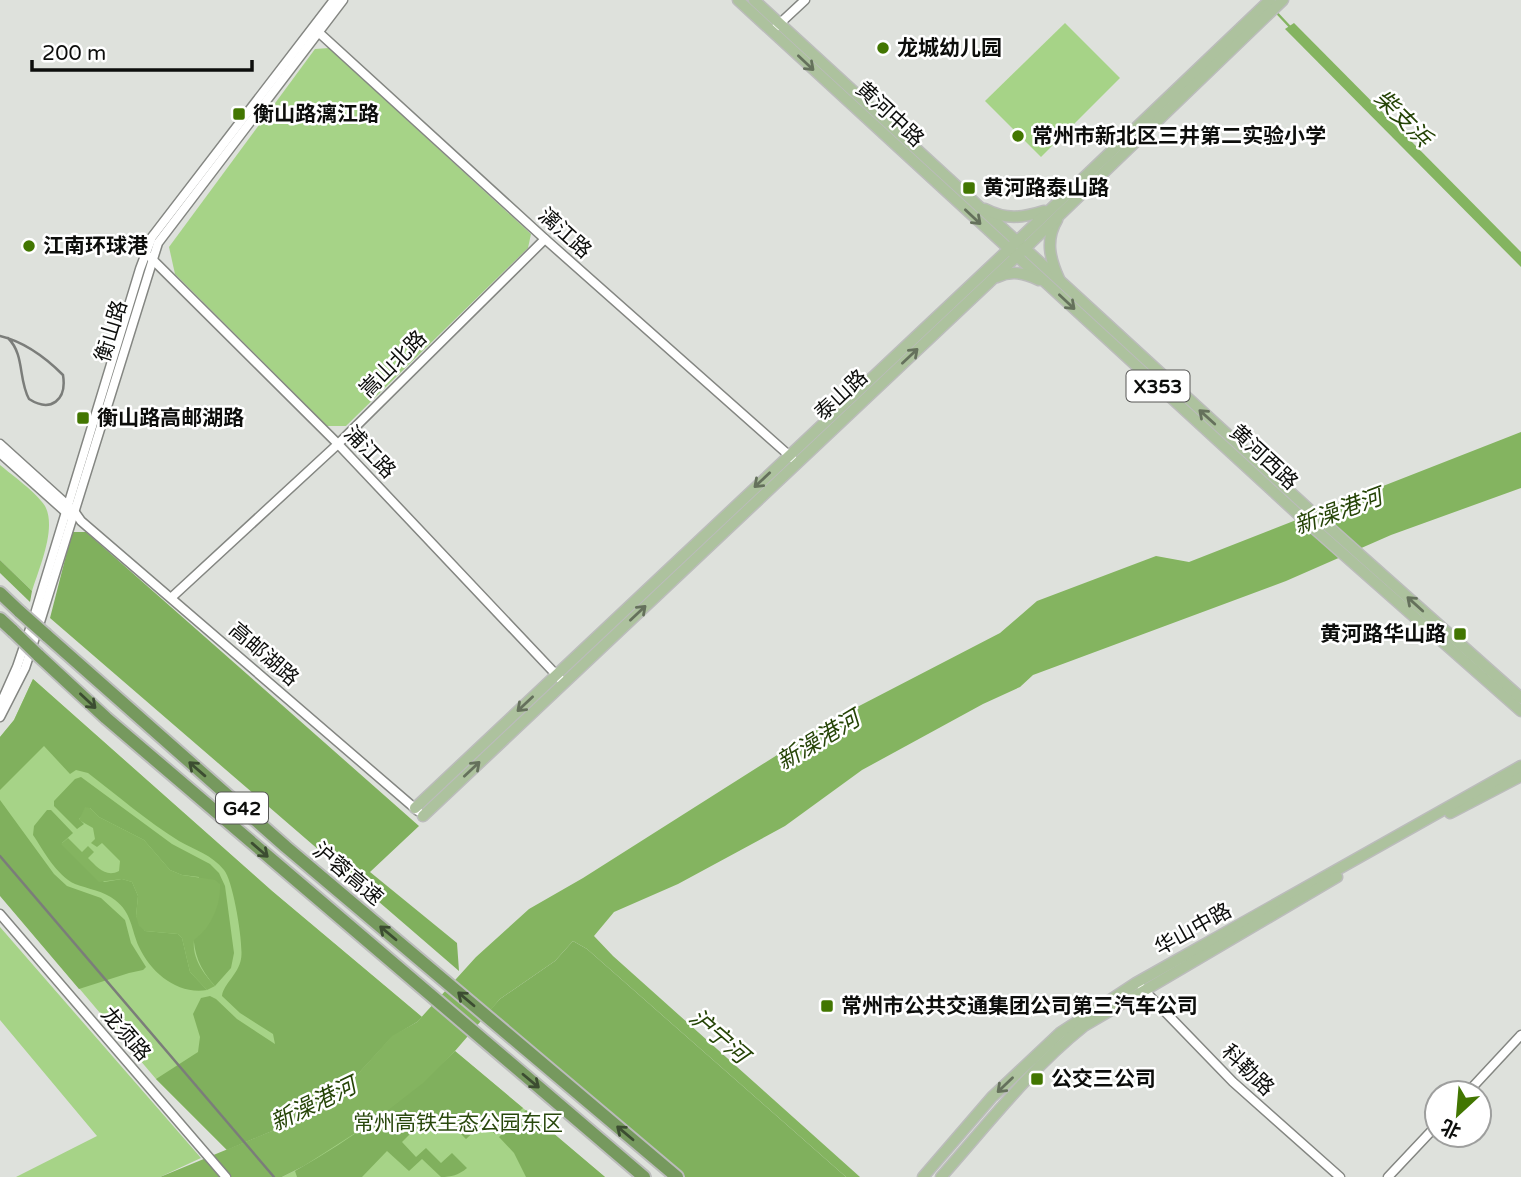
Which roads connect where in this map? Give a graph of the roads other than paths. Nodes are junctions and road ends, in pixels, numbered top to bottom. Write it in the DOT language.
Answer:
graph roads {
  1 [pos="334,0"];
  2 [pos="343,0"];
  3 [pos="737,0"];
  4 [pos="754,0"];
  5 [pos="805,0"];
  6 [pos="1269,0"];
  7 [pos="1283,0"];
  8 [pos="1251,25"];
  9 [pos="776,28"];
  10 [pos="316,30"];
  11 [pos="974,203"];
  12 [pos="1048,210"];
  13 [pos="1063,211"];
  14 [pos="545,239"];
  15 [pos="1016,249"];
  16 [pos="145,252"];
  17 [pos="152,259"];
  18 [pos="990,281"];
  19 [pos="1061,282"];
  20 [pos="1050,286"];
  21 [pos="0,444"];
  22 [pos="338,444"];
  23 [pos="0,453"];
  24 [pos="793,459"];
  25 [pos="70,511"];
  26 [pos="0,593"];
  27 [pos="172,597"];
  28 [pos="0,619"];
  29 [pos="561,678"];
  30 [pos="1491,685"];
  31 [pos="1521,698"];
  32 [pos="0,705"];
  33 [pos="1521,711"];
  34 [pos="0,717"];
  35 [pos="1521,721"];
  36 [pos="1521,758"];
  37 [pos="1521,766"];
  38 [pos="1518,776"];
  39 [pos="419,812"];
  40 [pos="0,914"];
  41 [pos="1140,986"];
  42 [pos="1521,1035"];
  43 [pos="1479,1079"];
  44 [pos="1423,1140"];
  45 [pos="226,1177"];
  46 [pos="644,1177"];
  47 [pos="677,1177"];
  48 [pos="923,1177"];
  49 [pos="941,1177"];
  50 [pos="1340,1177"];
  51 [pos="1388,1177"];
  1 -- 10 [label="street, 衡山路"];
  2 -- 10 [label="street, 衡山路"];
  3 -- 9 [label="main road, 黄河中路 / X353"];
  4 -- 9 [label="main road, 黄河中路 / X353"];
  5 -- 9 [label="street"];
  6 -- 8 [label="main road, 泰山路"];
  7 -- 8 [label="main road, 泰山路"];
  8 -- 12 [label="main road, 泰山路"];
  8 -- 13 [label="main road, 泰山路"];
  9 -- 11 [label="main road, 黄河中路 / X353"];
  9 -- 15 [label="main road, 黄河中路 / X353, one-way"];
  10 -- 14 [label="street, 漓江路"];
  10 -- 16 [label="street, 衡山路"];
  10 -- 17 [label="street, 衡山路"];
  11 -- 12 [label="main road"];
  11 -- 15 [label="main road, 黄河中路 / X353"];
  12 -- 15 [label="main road, 泰山路"];
  13 -- 15 [label="main road, 泰山路"];
  13 -- 19 [label="main road"];
  14 -- 22 [label="street, 嵩山北路"];
  14 -- 24 [label="street, 漓江路"];
  15 -- 18 [label="main road, 泰山路"];
  15 -- 19 [label="main road, 黄河西路 / X353"];
  15 -- 20 [label="main road, 黄河西路 / X353"];
  15 -- 24 [label="main road, 泰山路"];
  16 -- 17 [label="street, 浦江路"];
  16 -- 25 [label="street, 衡山路"];
  17 -- 22 [label="street, 浦江路"];
  17 -- 25 [label="street, 衡山路"];
  18 -- 20 [label="main road"];
  24 -- 18 [label="main road, 泰山路, one-way"];
  31 -- 19 [label="main road, 黄河西路 / X353, one-way"];
  20 -- 30 [label="main road, 黄河西路 / X353, one-way"];
  21 -- 25 [label="street, 高邮湖路"];
  22 -- 27 [label="street, 嵩山北路"];
  22 -- 29 [label="street, 浦江路"];
  23 -- 25 [label="street, 高邮湖路"];
  24 -- 29 [label="main road, 泰山路"];
  25 -- 27 [label="street, 高邮湖路"];
  25 -- 32 [label="street, 衡山路"];
  25 -- 34 [label="street, 衡山路"];
  47 -- 26 [label="highway, 沪蓉高速 / G42, one-way, bridge"];
  27 -- 39 [label="street, 高邮湖路"];
  28 -- 46 [label="highway, 沪蓉高速 / G42, one-way, bridge"];
  29 -- 39 [label="main road, 泰山路"];
  30 -- 33 [label="main road, 黄河西路 / X353"];
  30 -- 35 [label="main road"];
  36 -- 38 [label="main road"];
  37 -- 38 [label="main road, 华山中路"];
  38 -- 41 [label="main road, 华山中路"];
  40 -- 45 [label="street, 龙须路"];
  41 -- 48 [label="main road, 华山中路, one-way"];
  41 -- 49 [label="main road, 华山中路"];
  41 -- 50 [label="street, 科勒路"];
  42 -- 43 [label="street"];
  44 -- 51 [label="street"];
}
